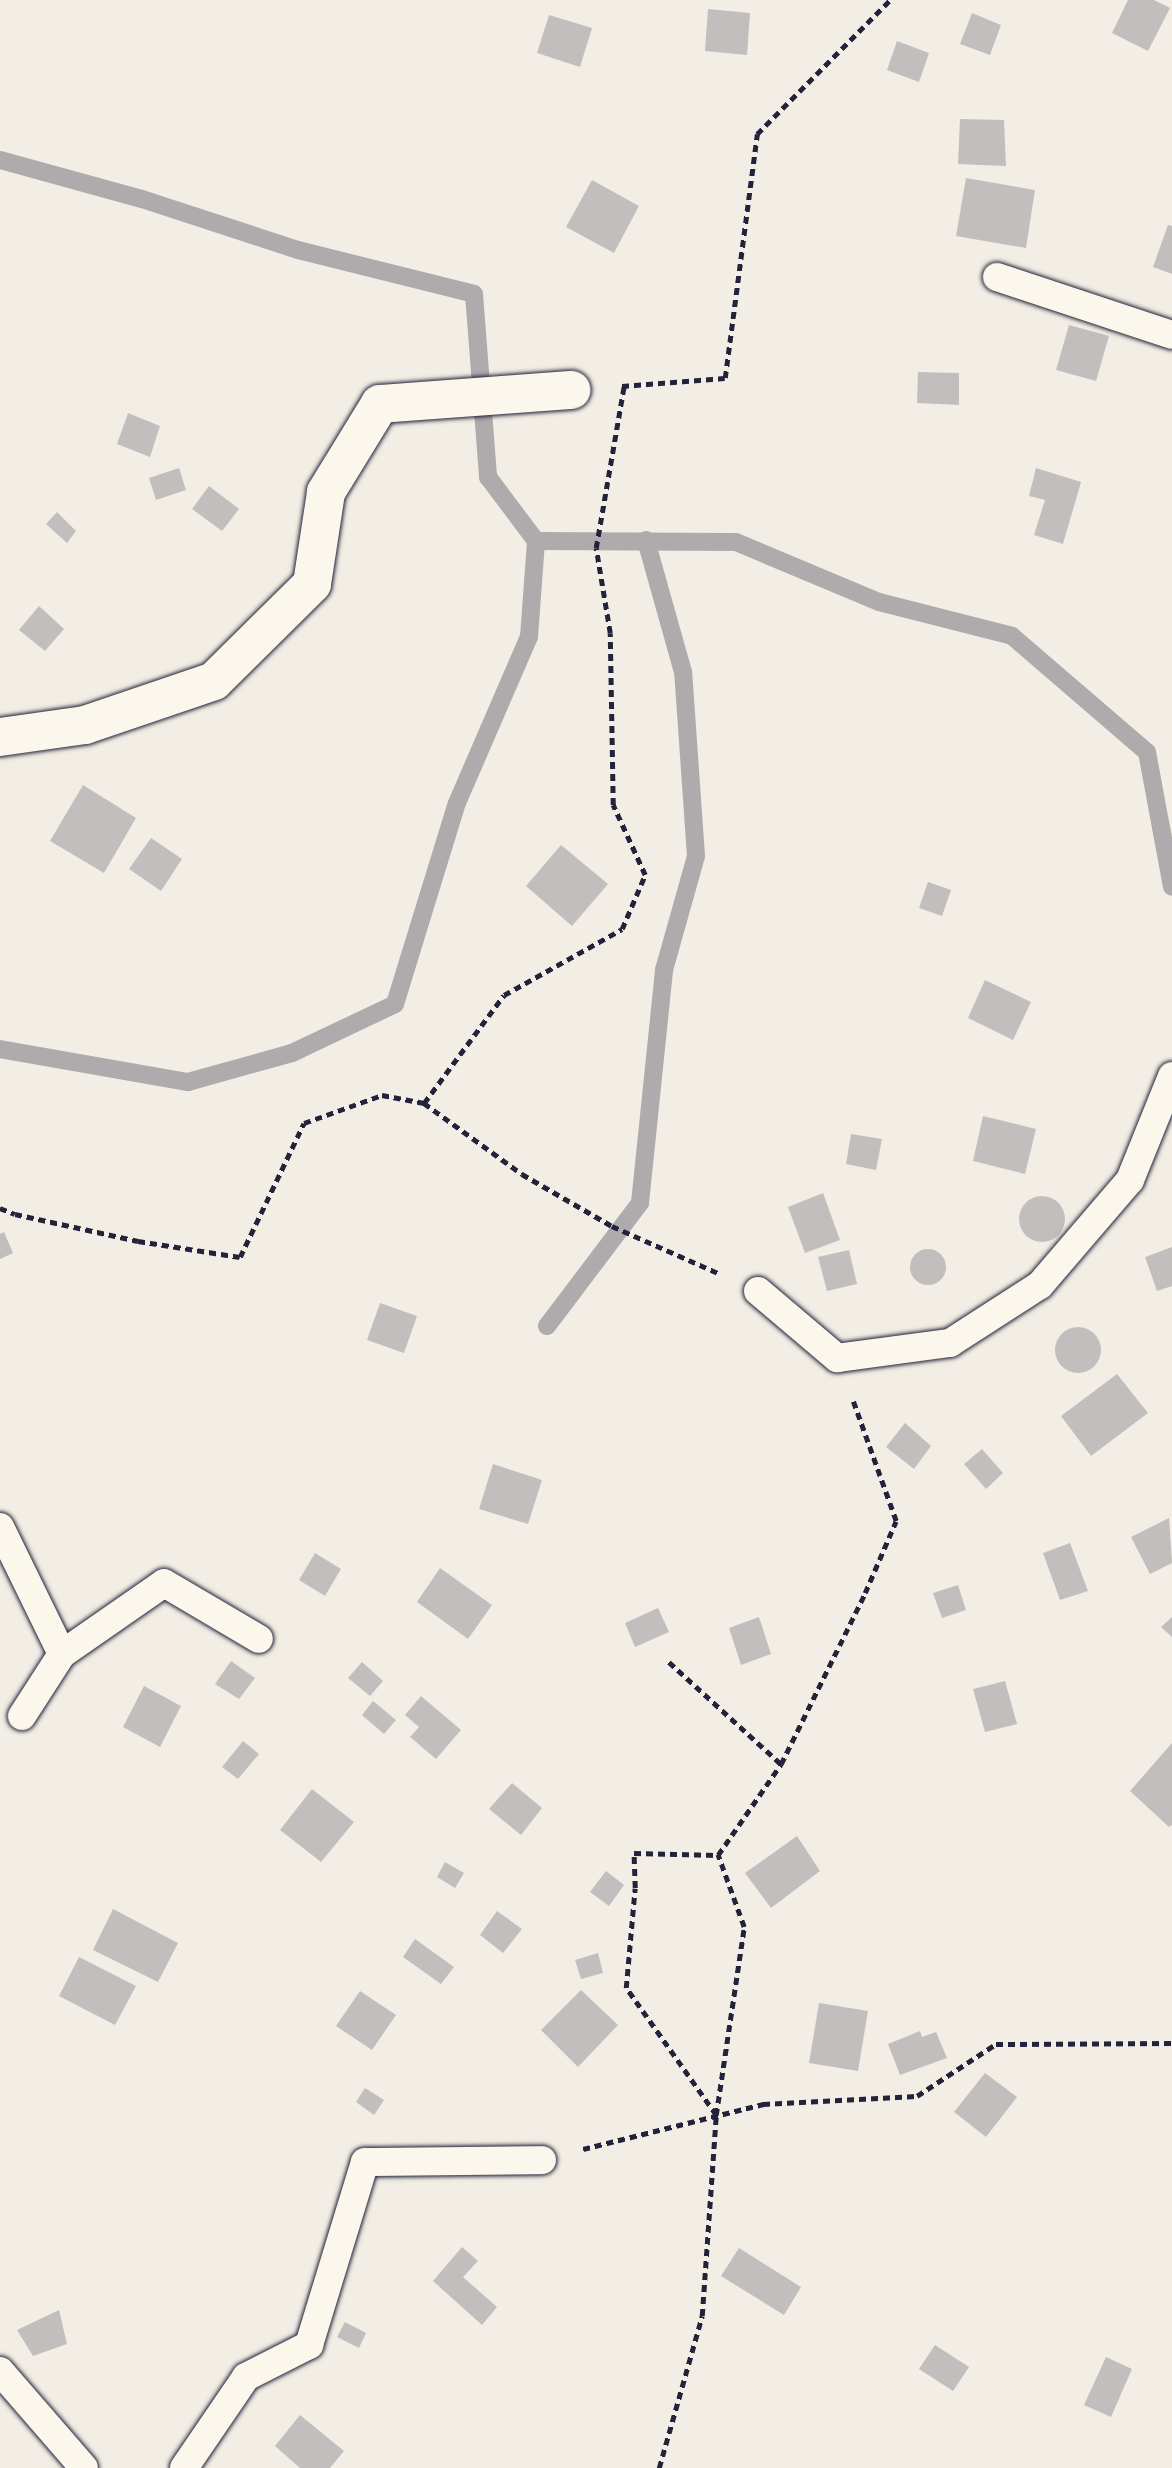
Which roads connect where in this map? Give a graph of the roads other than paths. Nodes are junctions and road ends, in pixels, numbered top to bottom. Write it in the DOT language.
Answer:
graph roads {
  1 [pos="997,277"];
  2 [pos="1172,335"];
  3 [pos="571,390"];
  4 [pos="0,737"];
  5 [pos="1172,1076"];
  6 [pos="758,1291"];
  7 [pos="0,1527"];
  8 [pos="259,1639"];
  9 [pos="62,1654"];
  10 [pos="22,1716"];
  11 [pos="542,2160"];
  12 [pos="0,2371"];
  13 [pos="84,2468"];
  14 [pos="184,2468"];
  1 -- 2 [label="lane"];
  3 -- 4 [label="street"];
  5 -- 6 [label="lane"];
  7 -- 9 [label="lane"];
  8 -- 9 [label="lane"];
  9 -- 10 [label="lane"];
  11 -- 14 [label="lane"];
  12 -- 13 [label="lane"];
}
